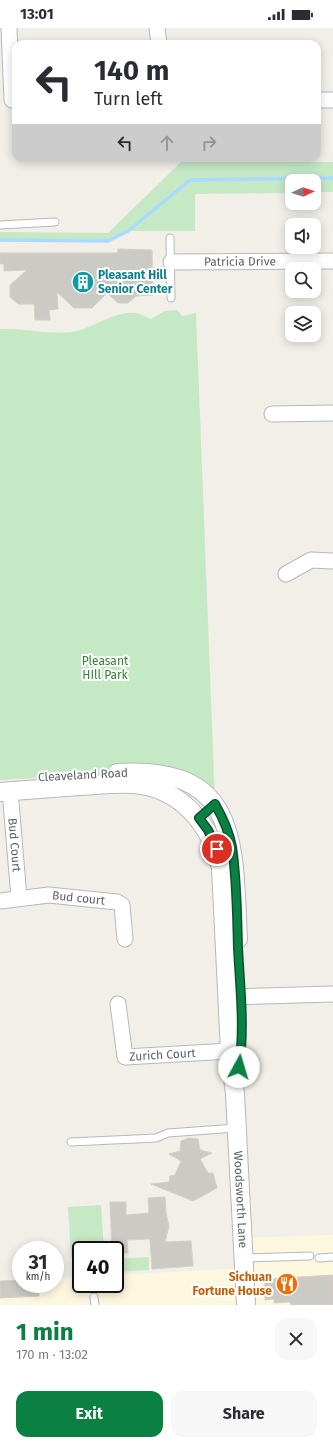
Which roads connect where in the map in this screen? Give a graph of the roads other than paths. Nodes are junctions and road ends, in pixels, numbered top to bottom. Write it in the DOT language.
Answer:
graph roads {
  1 [pos="9,28"];
  2 [pos="157,28"];
  3 [pos="158,40"];
  4 [pos="12,100"];
  5 [pos="321,100"];
  6 [pos="333,100"];
  7 [pos="55,222"];
  8 [pos="0,225"];
  9 [pos="170,238"];
  10 [pos="333,261"];
  11 [pos="171,262"];
  12 [pos="171,298"];
  13 [pos="333,413"];
  14 [pos="272,414"];
  15 [pos="333,561"];
  16 [pos="286,574"];
  17 [pos="166,775"];
  18 [pos="151,787"];
  19 [pos="3,788"];
  20 [pos="215,804"];
  21 [pos="199,818"];
  22 [pos="19,898"];
  23 [pos="0,901"];
  24 [pos="125,939"];
  25 [pos="333,994"];
  26 [pos="235,997"];
  27 [pos="118,1004"];
  28 [pos="230,1051"];
  29 [pos="235,1094"];
  30 [pos="236,1128"];
  31 [pos="71,1142"];
  32 [pos="310,1256"];
  33 [pos="333,1257"];
  34 [pos="243,1258"];
  35 [pos="319,1258"];
  36 [pos="94,1297"];
  37 [pos="94,1305"];
  38 [pos="246,1305"];
  1 -- 4 [label="street"];
  2 -- 3 [label="street"];
  5 -- 6 [label="street"];
  7 -- 8 [label="lane"];
  9 -- 11 [label="lane"];
  10 -- 11 [label="street, Patricia Drive"];
  11 -- 12 [label="lane"];
  13 -- 14 [label="street"];
  15 -- 16 [label="street"];
  17 -- 19 [label="street, Cleaveland Road"];
  17 -- 20 [label="street, Woodsworth Lane"];
  18 -- 19 [label="street, Cleaveland Road"];
  18 -- 21 [label="street, Woodsworth Lane"];
  19 -- 22 [label="street, Bud Court"];
  20 -- 21 [label="street"];
  20 -- 26 [label="street, Woodsworth Lane"];
  21 -- 26 [label="street, Woodsworth Lane"];
  22 -- 23 [label="street, Bud court"];
  22 -- 24 [label="street, Bud court"];
  25 -- 26 [label="street"];
  26 -- 28 [label="street, Woodsworth Lane"];
  26 -- 29 [label="street, Woodsworth Lane"];
  27 -- 28 [label="street, Zurich Court"];
  28 -- 29 [label="street, Woodsworth Lane"];
  29 -- 30 [label="street, Woodsworth Lane"];
  30 -- 31 [label="lane"];
  30 -- 34 [label="street, Woodsworth Lane"];
  32 -- 34 [label="lane"];
  33 -- 35 [label="lane"];
  34 -- 38 [label="street, Woodsworth Lane"];
  36 -- 37 [label="lane"];
}
